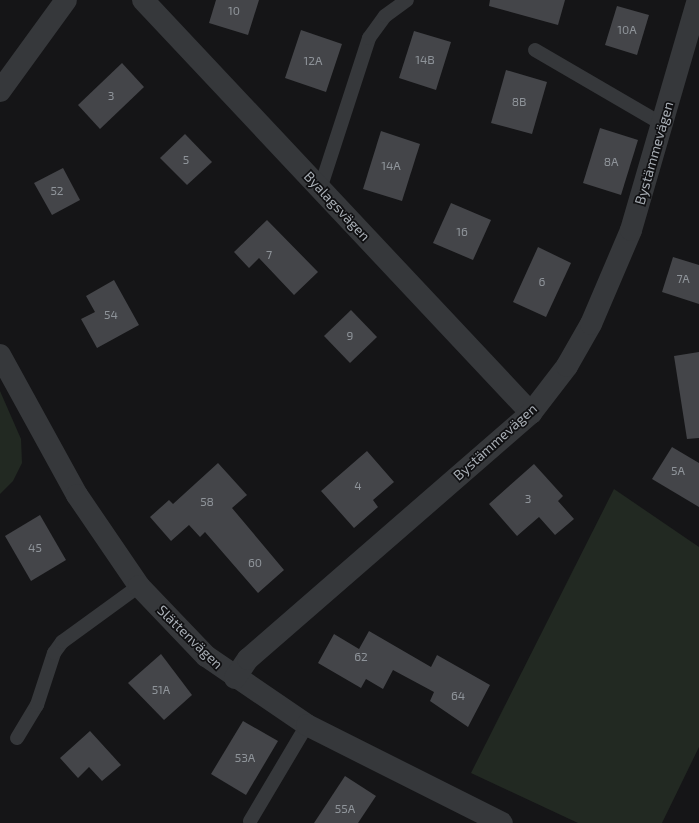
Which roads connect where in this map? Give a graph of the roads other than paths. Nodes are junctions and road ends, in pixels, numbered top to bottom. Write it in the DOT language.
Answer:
graph roads {
  1 [pos="66,0"];
  2 [pos="143,0"];
  3 [pos="407,0"];
  4 [pos="698,0"];
  5 [pos="535,50"];
  6 [pos="0,91"];
  7 [pos="662,124"];
  8 [pos="320,189"];
  9 [pos="0,355"];
  10 [pos="531,413"];
  11 [pos="139,586"];
  12 [pos="235,678"];
  13 [pos="307,725"];
  14 [pos="17,738"];
  15 [pos="250,821"];
  16 [pos="502,823"];
  1 -- 6 [label="street"];
  2 -- 8 [label="street, Byalagsvägen"];
  3 -- 8 [label="lane"];
  4 -- 7 [label="street, Bystämmevägen"];
  5 -- 7 [label="lane"];
  7 -- 10 [label="street, Bystämmevägen"];
  8 -- 10 [label="street, Byalagsvägen"];
  9 -- 11 [label="street, Slättenvägen"];
  10 -- 12 [label="street, Bystämmevägen"];
  11 -- 12 [label="street, Slättenvägen"];
  11 -- 14 [label="lane"];
  12 -- 13 [label="street, Slättenvägen"];
  13 -- 15 [label="lane"];
  13 -- 16 [label="street, Slättenvägen"];
}
